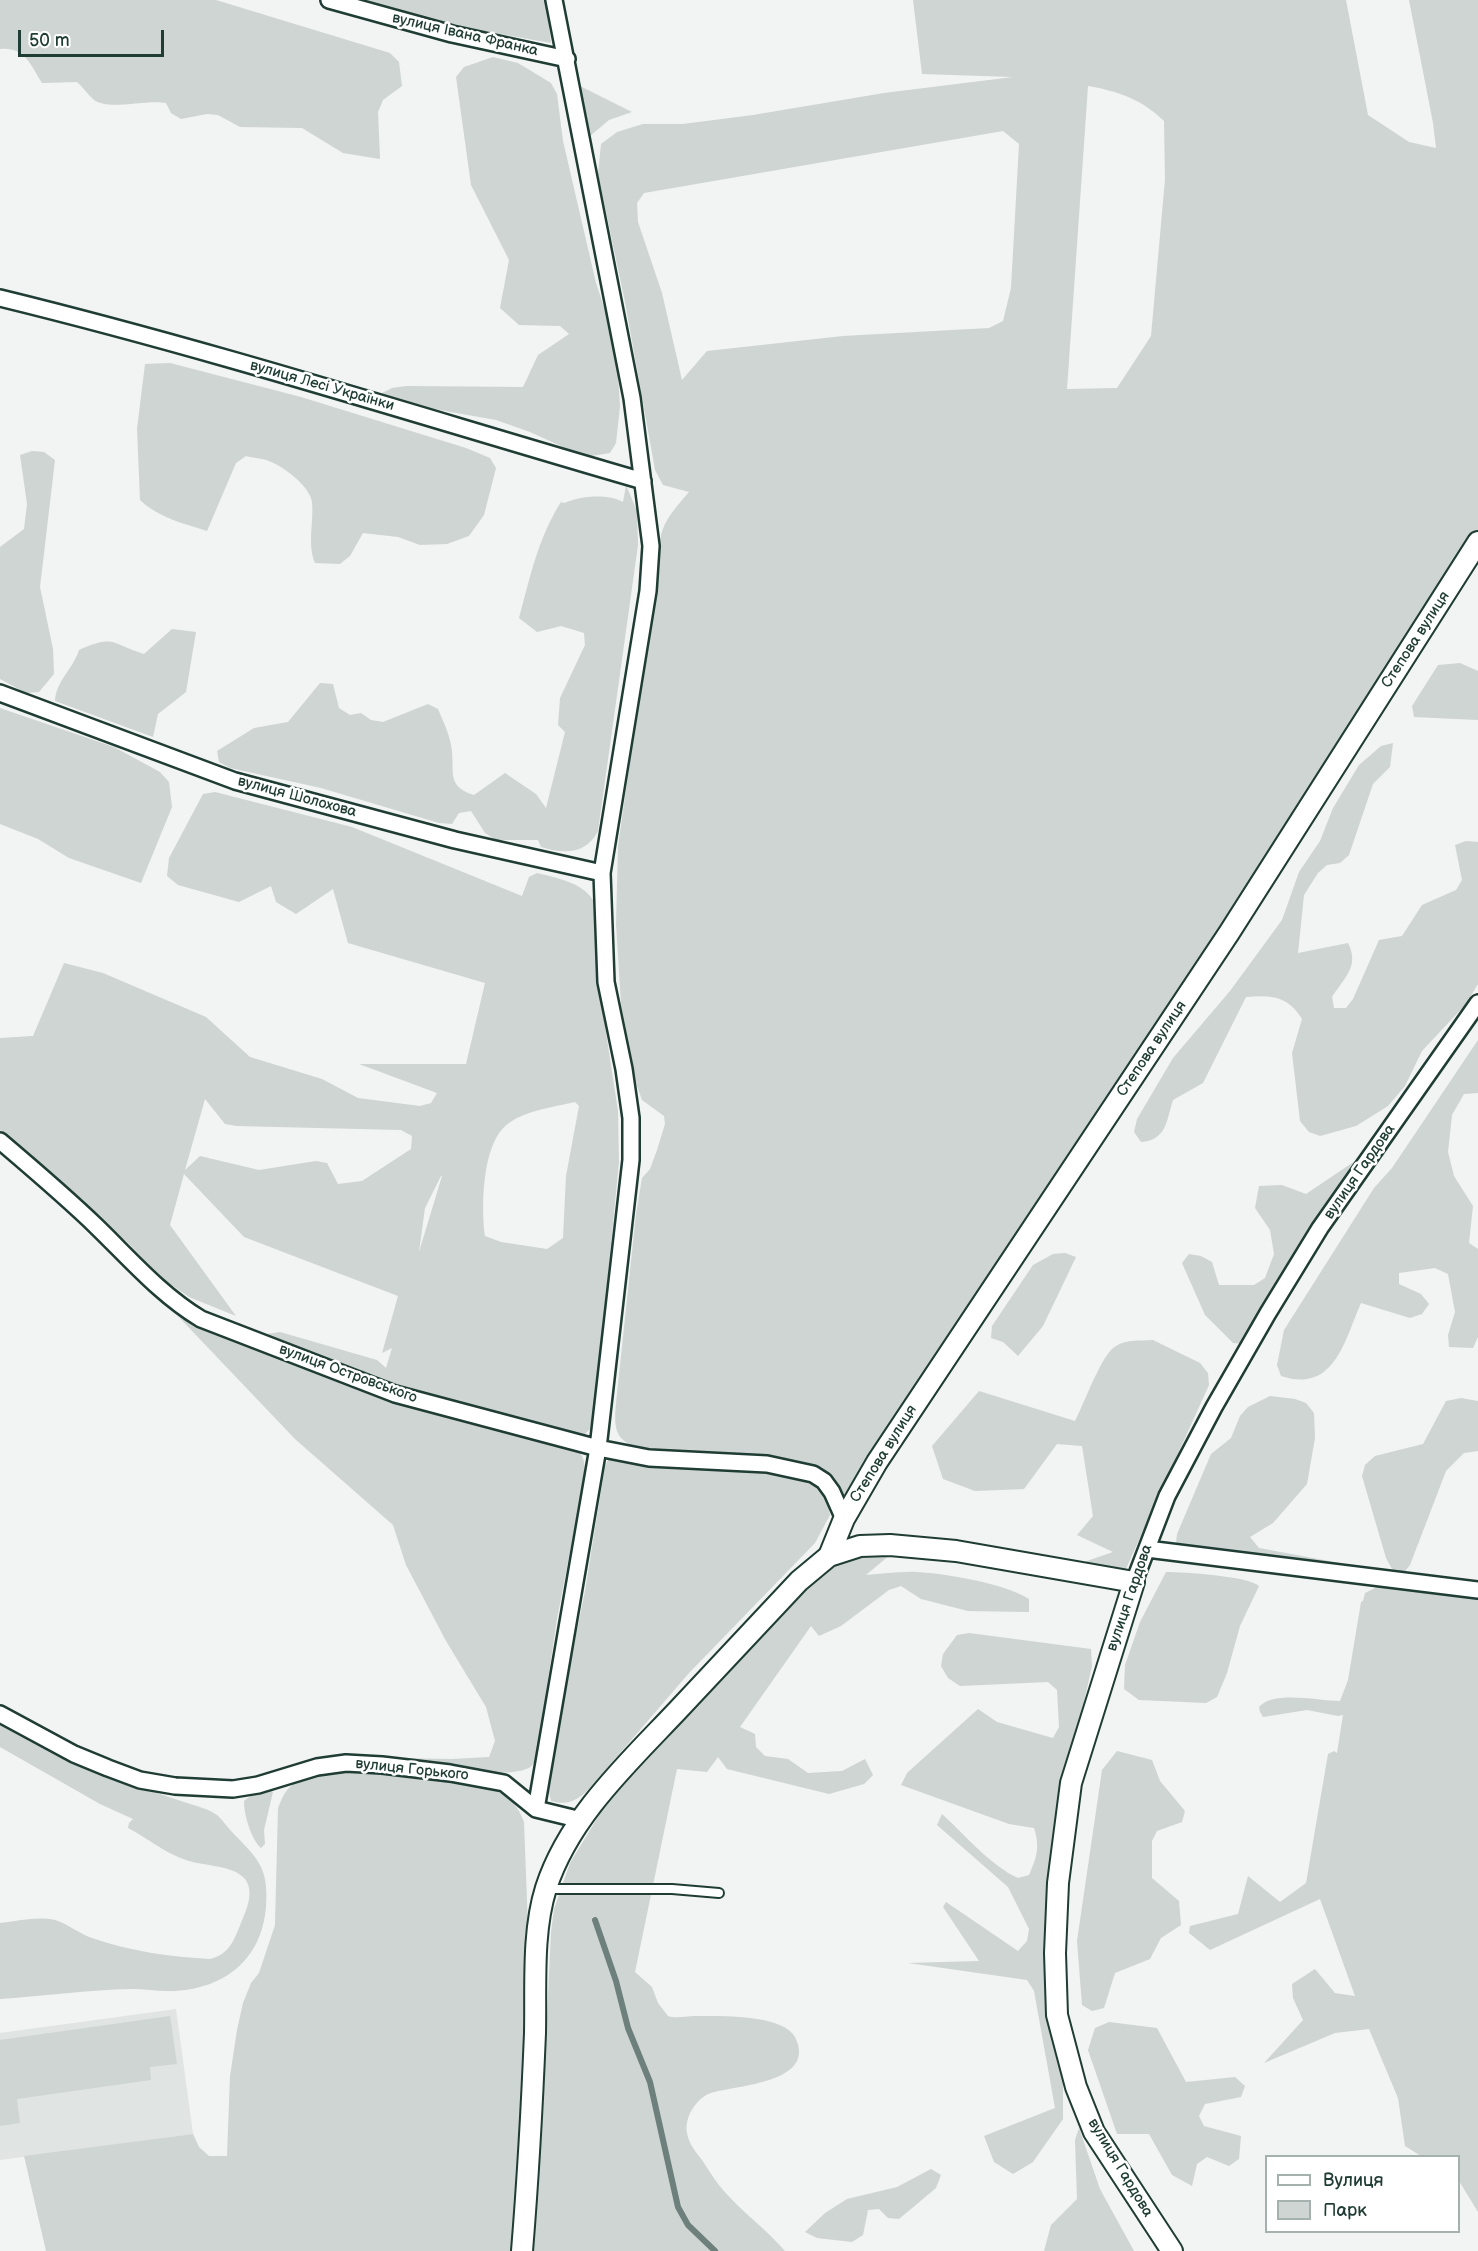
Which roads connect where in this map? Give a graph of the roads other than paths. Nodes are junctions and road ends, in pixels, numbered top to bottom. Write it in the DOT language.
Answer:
graph roads {
  1 [pos="329,0"];
  2 [pos="554,0"];
  3 [pos="567,59"];
  4 [pos="0,298"];
  5 [pos="643,481"];
  6 [pos="1478,543"];
  7 [pos="0,693"];
  8 [pos="602,873"];
  9 [pos="1478,1003"];
  10 [pos="0,1141"];
  11 [pos="598,1448"];
  12 [pos="844,1519"];
  13 [pos="1147,1549"];
  14 [pos="829,1556"];
  15 [pos="1134,1582"];
  16 [pos="1478,1590"];
  17 [pos="0,1714"];
  18 [pos="536,1809"];
  19 [pos="581,1820"];
  20 [pos="546,1889"];
  21 [pos="719,1893"];
  22 [pos="522,2251"];
  23 [pos="1172,2251"];
  1 -- 3 [label="street, вулиця Івана Франка"];
  2 -- 3 [label="street"];
  3 -- 5 [label="street"];
  4 -- 5 [label="street, вулиця Лесі Українки"];
  5 -- 8 [label="street"];
  6 -- 12 [label="street, Степова вулиця"];
  7 -- 8 [label="street, вулиця Шолохова"];
  8 -- 11 [label="street"];
  9 -- 13 [label="street, вулиця Гардова"];
  10 -- 11 [label="street, вулиця Островського"];
  11 -- 12 [label="street, вулиця Островського"];
  11 -- 18 [label="street"];
  12 -- 14 [label="street, Степова вулиця"];
  13 -- 15 [label="street, вулиця Гардова"];
  13 -- 16 [label="street"];
  14 -- 15 [label="street"];
  14 -- 19 [label="street"];
  15 -- 23 [label="street, вулиця Гардова"];
  17 -- 18 [label="street, вулиця Горького"];
  18 -- 19 [label="street, вулиця Горького"];
  19 -- 20 [label="street"];
  20 -- 21 [label="lane"];
  20 -- 22 [label="street"];
}
